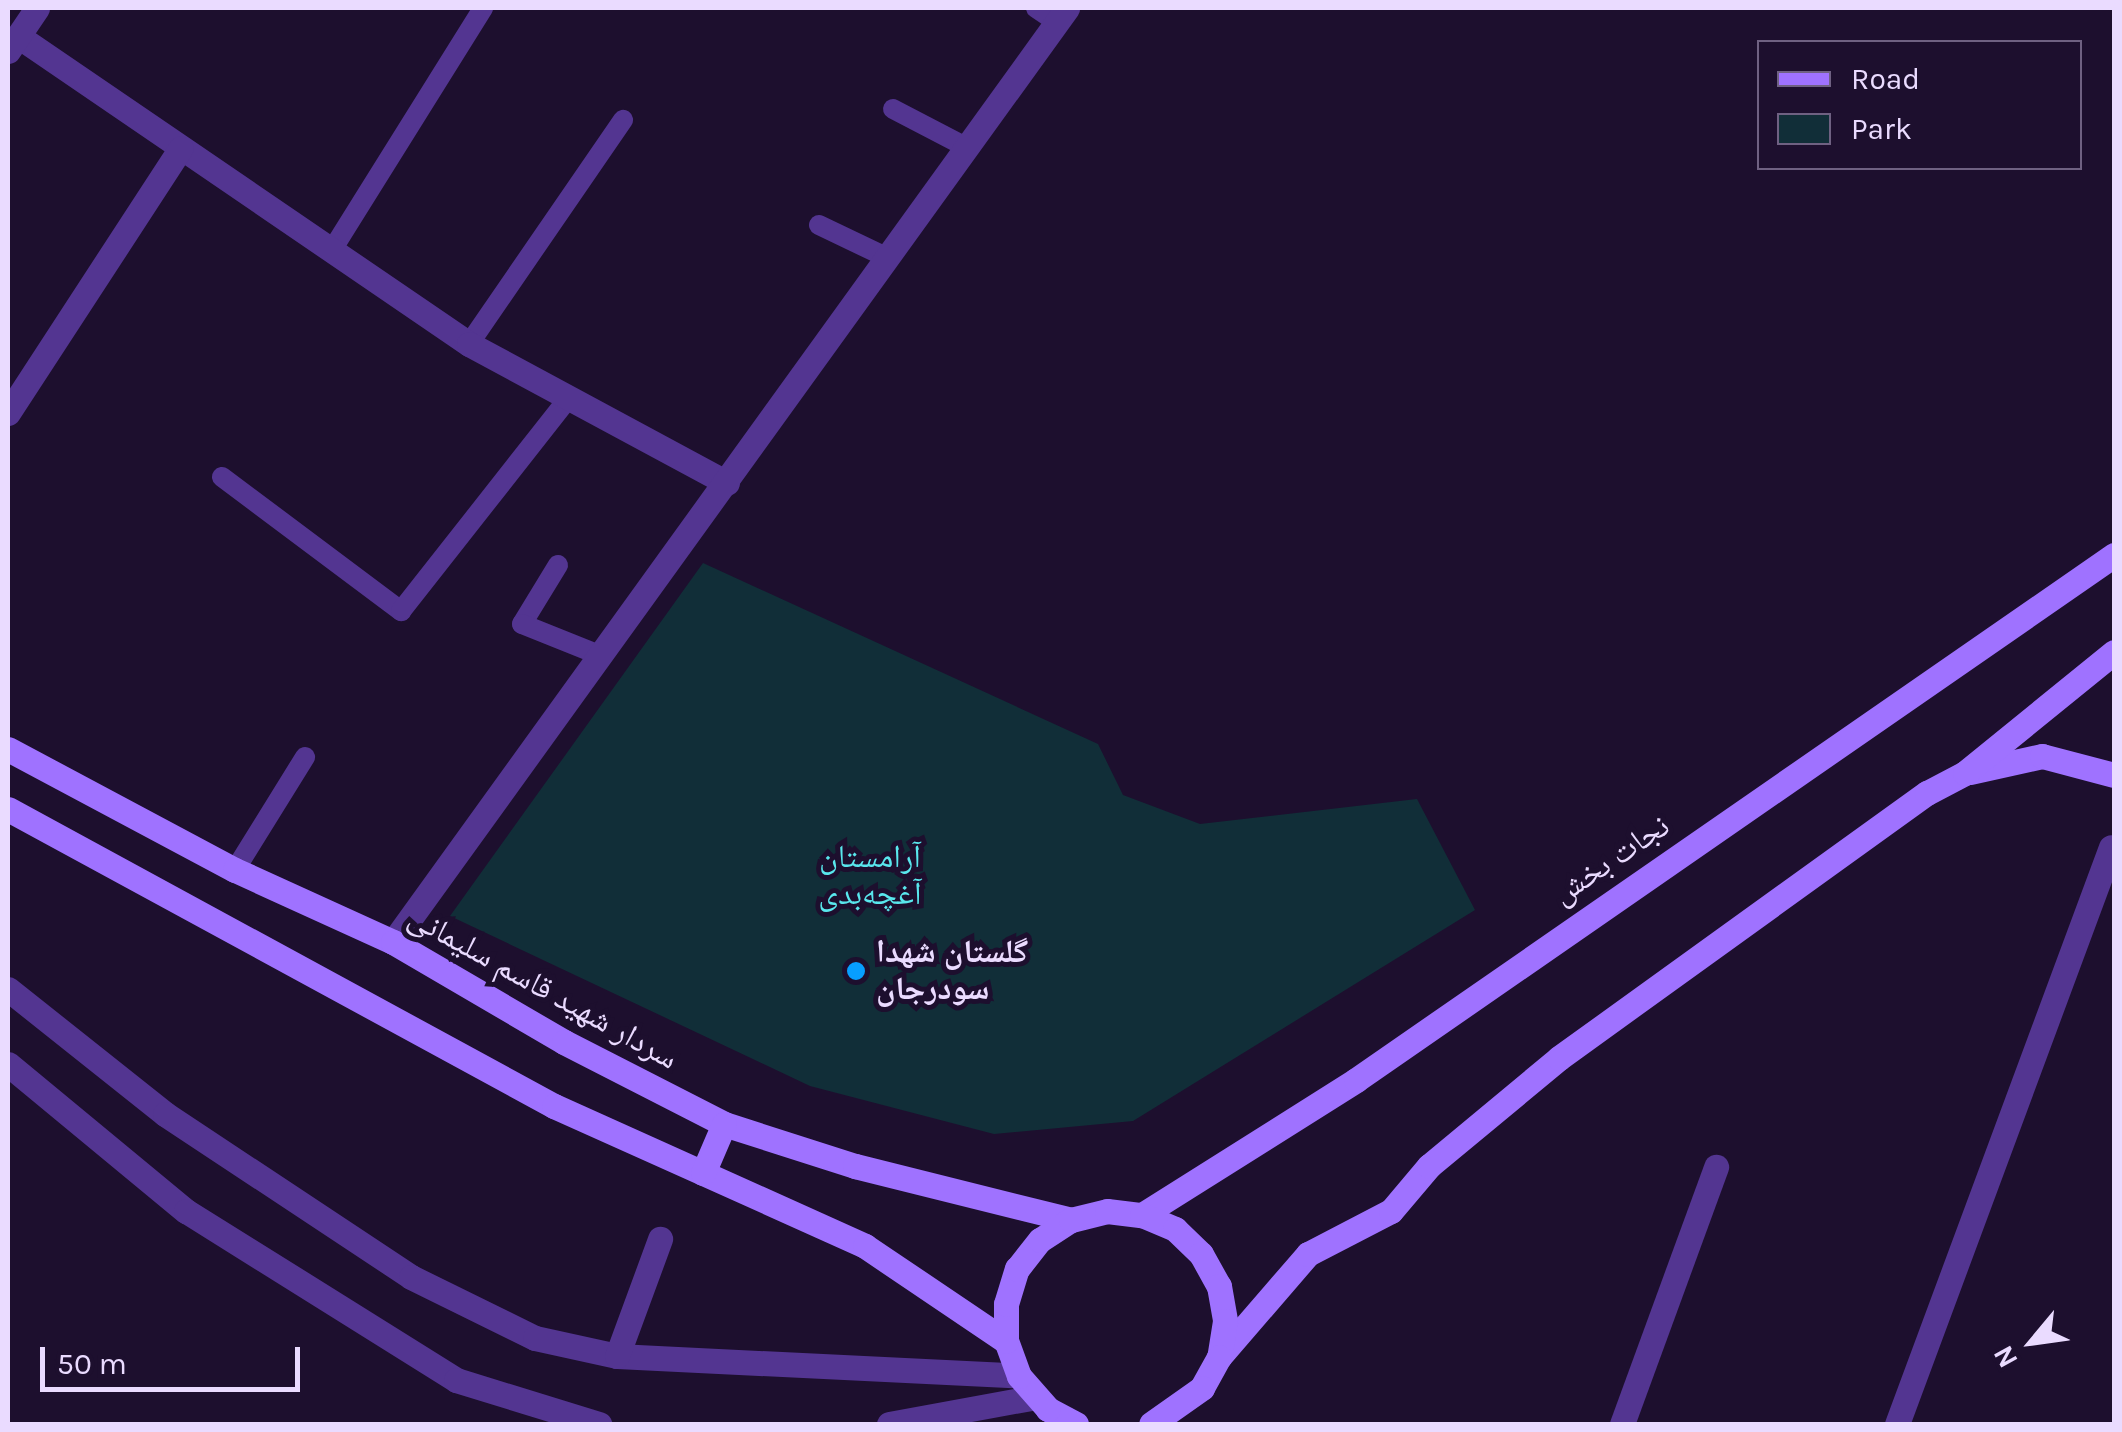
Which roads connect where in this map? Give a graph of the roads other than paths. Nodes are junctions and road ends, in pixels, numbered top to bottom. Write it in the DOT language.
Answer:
graph roads {
  1 [pos="37,8"];
  2 [pos="482,8"];
  3 [pos="1053,12"];
  4 [pos="12,44"];
  5 [pos="893,109"];
  6 [pos="623,120"];
  7 [pos="181,148"];
  8 [pos="968,148"];
  9 [pos="819,225"];
  10 [pos="332,250"];
  11 [pos="888,258"];
  12 [pos="469,344"];
  13 [pos="566,402"];
  14 [pos="8,413"];
  15 [pos="222,477"];
  16 [pos="727,483"];
  17 [pos="2114,555"];
  18 [pos="558,565"];
  19 [pos="2114,652"];
  20 [pos="602,656"];
  21 [pos="8,749"];
  22 [pos="305,757"];
  23 [pos="1965,773"];
  24 [pos="2114,775"];
  25 [pos="8,809"];
  26 [pos="2111,846"];
  27 [pos="235,870"];
  28 [pos="393,942"];
  29 [pos="8,989"];
  30 [pos="8,1064"];
  31 [pos="724,1124"];
  32 [pos="1716,1166"];
  33 [pos="703,1173"];
  34 [pos="1142,1214"];
  35 [pos="1071,1220"];
  36 [pos="660,1239"];
  37 [pos="1006,1341"];
  38 [pos="616,1356"];
  39 [pos="1219,1356"];
  40 [pos="1019,1376"];
  41 [pos="1044,1410"];
  42 [pos="1175,1419"];
  43 [pos="600,1424"];
  44 [pos="888,1424"];
  45 [pos="1076,1424"];
  46 [pos="1151,1424"];
  47 [pos="1622,1424"];
  48 [pos="1897,1424"];
  1 -- 4 [label="street"];
  2 -- 10 [label="lane"];
  3 -- 8 [label="street"];
  4 -- 7 [label="street"];
  5 -- 8 [label="lane"];
  6 -- 12 [label="lane"];
  7 -- 10 [label="street"];
  7 -- 14 [label="street"];
  8 -- 11 [label="street"];
  9 -- 11 [label="lane"];
  10 -- 12 [label="street"];
  11 -- 16 [label="street"];
  12 -- 13 [label="street"];
  13 -- 15 [label="lane"];
  13 -- 16 [label="street"];
  16 -- 20 [label="street"];
  17 -- 34 [label="main road, نجات بخش"];
  18 -- 20 [label="lane"];
  19 -- 23 [label="main road"];
  20 -- 28 [label="street"];
  21 -- 27 [label="main road, سردار شهید قاسم سلیمانی"];
  22 -- 27 [label="lane"];
  23 -- 24 [label="main road"];
  23 -- 39 [label="main road"];
  25 -- 33 [label="main road"];
  26 -- 48 [label="street"];
  27 -- 28 [label="main road, سردار شهید قاسم سلیمانی"];
  28 -- 31 [label="main road, سردار شهید قاسم سلیمانی"];
  29 -- 38 [label="street"];
  30 -- 43 [label="street"];
  31 -- 33 [label="main road"];
  31 -- 35 [label="main road, سردار شهید قاسم سلیمانی"];
  32 -- 47 [label="street"];
  33 -- 37 [label="main road"];
  34 -- 35 [label="main road"];
  34 -- 39 [label="main road"];
  35 -- 37 [label="main road"];
  36 -- 38 [label="street"];
  37 -- 40 [label="main road"];
  38 -- 40 [label="street"];
  39 -- 42 [label="main road"];
  40 -- 41 [label="main road"];
  41 -- 44 [label="street"];
  41 -- 45 [label="main road"];
  42 -- 46 [label="main road"];
}
